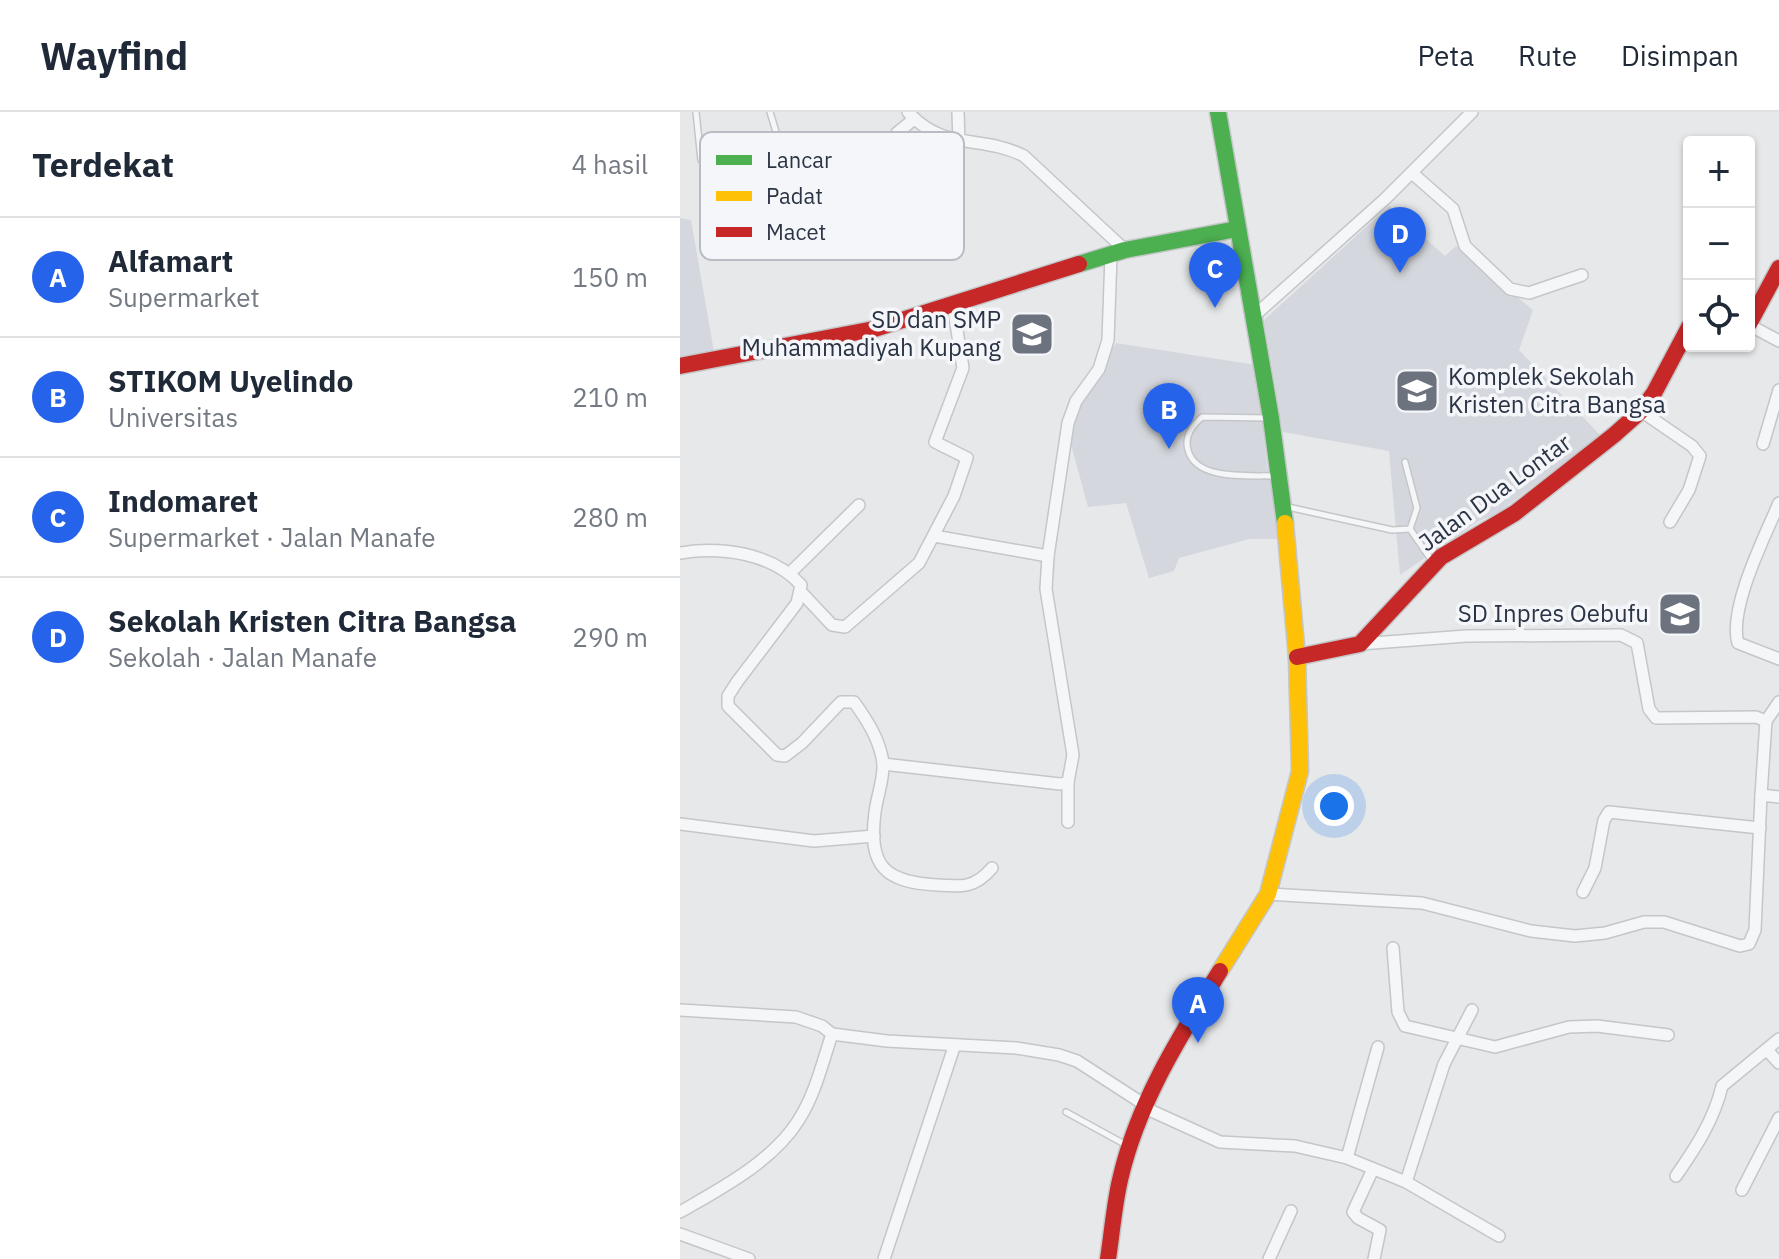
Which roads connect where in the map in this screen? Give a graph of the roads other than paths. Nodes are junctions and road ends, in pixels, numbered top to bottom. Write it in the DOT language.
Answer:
graph roads {
  1 [pos="696,112"];
  2 [pos="770,112"];
  3 [pos="958,112"];
  4 [pos="1218,112"];
  5 [pos="1468,114"];
  6 [pos="911,115"];
  7 [pos="775,132"];
  8 [pos="898,132"];
  9 [pos="931,132"];
  10 [pos="959,132"];
  11 [pos="964,143"];
  12 [pos="700,150"];
  13 [pos="1412,173"];
  14 [pos="1237,229"];
  15 [pos="1118,253"];
  16 [pos="1779,268"];
  17 [pos="1582,275"];
  18 [pos="953,305"];
  19 [pos="1755,314"];
  20 [pos="1254,316"];
  21 [pos="1755,328"];
  22 [pos="1683,338"];
  23 [pos="1779,341"];
  24 [pos="680,366"];
  25 [pos="1779,390"];
  26 [pos="1641,411"];
  27 [pos="1271,418"];
  28 [pos="1763,444"];
  29 [pos="1405,462"];
  30 [pos="1279,476"];
  31 [pos="1779,503"];
  32 [pos="859,505"];
  33 [pos="1283,506"];
  34 [pos="1670,522"];
  35 [pos="1410,529"];
  36 [pos="934,536"];
  37 [pos="680,553"];
  38 [pos="1048,556"];
  39 [pos="1434,563"];
  40 [pos="790,573"];
  41 [pos="801,592"];
  42 [pos="1360,644"];
  43 [pos="1297,657"];
  44 [pos="1779,659"];
  45 [pos="1779,702"];
  46 [pos="1766,721"];
  47 [pos="883,764"];
  48 [pos="1068,782"];
  49 [pos="1761,795"];
  50 [pos="1779,797"];
  51 [pos="1068,822"];
  52 [pos="680,824"];
  53 [pos="1760,828"];
  54 [pos="874,836"];
  55 [pos="992,868"];
  56 [pos="1583,892"];
  57 [pos="1268,894"];
  58 [pos="1393,948"];
  59 [pos="680,1010"];
  60 [pos="1472,1010"];
  61 [pos="832,1034"];
  62 [pos="1668,1035"];
  63 [pos="1455,1038"];
  64 [pos="1779,1039"];
  65 [pos="954,1047"];
  66 [pos="1378,1047"];
  67 [pos="1767,1050"];
  68 [pos="1779,1063"];
  69 [pos="1145,1107"];
  70 [pos="1066,1112"];
  71 [pos="1779,1118"];
  72 [pos="1129,1147"];
  73 [pos="1347,1158"];
  74 [pos="1373,1169"];
  75 [pos="1676,1176"];
  76 [pos="1406,1182"];
  77 [pos="1742,1190"];
  78 [pos="1291,1211"];
  79 [pos="680,1212"];
  80 [pos="680,1234"];
  81 [pos="1499,1236"];
  82 [pos="749,1259"];
  83 [pos="884,1259"];
  84 [pos="1108,1259"];
  85 [pos="1269,1259"];
  86 [pos="1374,1259"];
  1 -- 12 [label="lane"];
  2 -- 7 [label="lane"];
  3 -- 10 [label="street"];
  4 -- 14 [label="street"];
  5 -- 13 [label="street"];
  6 -- 8 [label="street"];
  6 -- 9 [label="street"];
  11 -- 15 [label="street"];
  13 -- 17 [label="street"];
  13 -- 20 [label="street"];
  14 -- 15 [label="street"];
  14 -- 20 [label="street"];
  15 -- 18 [label="street"];
  15 -- 38 [label="street"];
  16 -- 19 [label="street"];
  18 -- 24 [label="street"];
  18 -- 36 [label="street"];
  20 -- 27 [label="street"];
  21 -- 23 [label="street"];
  22 -- 26 [label="street, Jalan Dua Lontar"];
  25 -- 28 [label="street"];
  26 -- 34 [label="street"];
  26 -- 39 [label="street, Jalan Dua Lontar"];
  27 -- 30 [label="street"];
  27 -- 30 [label="lane"];
  29 -- 35 [label="lane"];
  30 -- 33 [label="street"];
  31 -- 44 [label="street"];
  32 -- 40 [label="street"];
  33 -- 35 [label="lane"];
  33 -- 43 [label="street"];
  35 -- 39 [label="lane"];
  36 -- 38 [label="street"];
  36 -- 41 [label="street"];
  37 -- 40 [label="street"];
  38 -- 48 [label="street"];
  39 -- 42 [label="street, Jalan Dua Lontar"];
  40 -- 41 [label="street"];
  41 -- 47 [label="street"];
  42 -- 43 [label="street"];
  42 -- 46 [label="street"];
  43 -- 57 [label="street"];
  45 -- 46 [label="street"];
  46 -- 49 [label="street"];
  47 -- 48 [label="street"];
  47 -- 54 [label="street"];
  48 -- 51 [label="street"];
  49 -- 50 [label="street"];
  49 -- 53 [label="street"];
  52 -- 54 [label="street"];
  53 -- 56 [label="street"];
  53 -- 57 [label="street"];
  54 -- 55 [label="street"];
  57 -- 69 [label="street"];
  58 -- 63 [label="street"];
  59 -- 61 [label="street"];
  60 -- 63 [label="street"];
  61 -- 65 [label="street"];
  61 -- 79 [label="street"];
  62 -- 63 [label="street"];
  63 -- 76 [label="street"];
  64 -- 67 [label="street"];
  65 -- 69 [label="street"];
  65 -- 83 [label="street"];
  66 -- 73 [label="street"];
  67 -- 68 [label="street"];
  67 -- 75 [label="street"];
  69 -- 72 [label="street"];
  69 -- 73 [label="street"];
  70 -- 72 [label="lane"];
  71 -- 77 [label="street"];
  72 -- 84 [label="street"];
  73 -- 74 [label="street"];
  74 -- 76 [label="street"];
  74 -- 86 [label="street"];
  76 -- 81 [label="street"];
  78 -- 85 [label="street"];
  80 -- 82 [label="street"];
}
